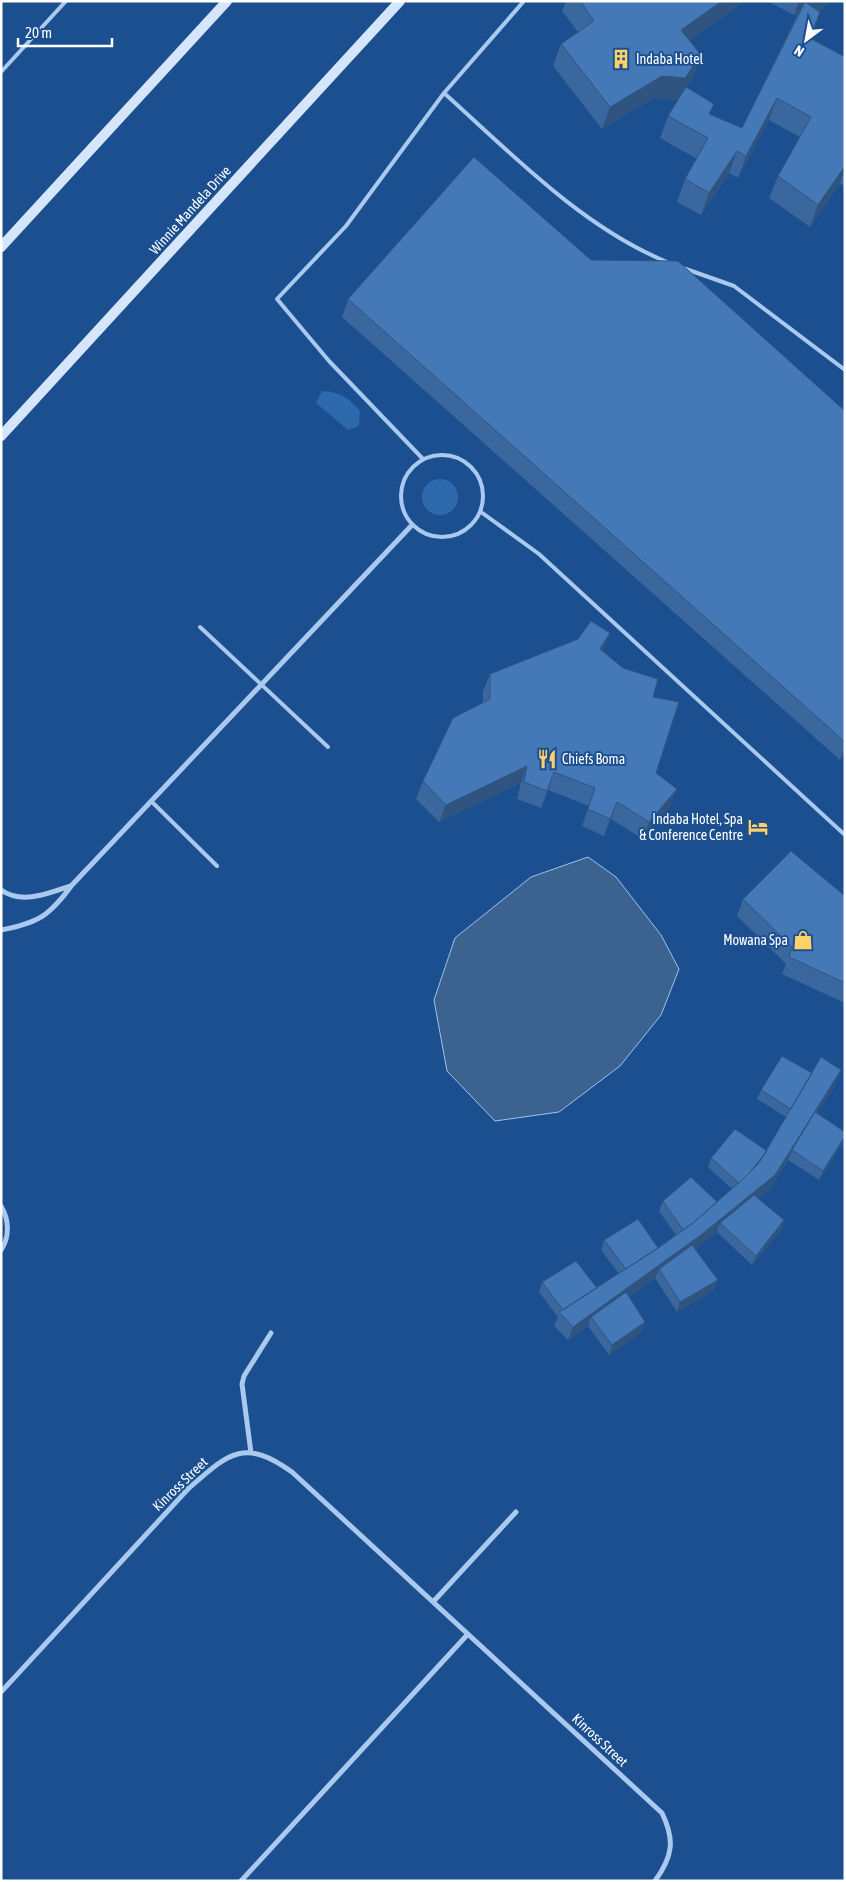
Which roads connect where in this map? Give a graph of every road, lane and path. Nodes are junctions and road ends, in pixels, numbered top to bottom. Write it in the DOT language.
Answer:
graph roads {
  1 [pos="66,1"];
  2 [pos="227,1"];
  3 [pos="400,1"];
  4 [pos="524,1"];
  5 [pos="1,72"];
  6 [pos="444,93"];
  7 [pos="1,247"];
  8 [pos="845,370"];
  9 [pos="1,436"];
  10 [pos="422,459"];
  11 [pos="481,512"];
  12 [pos="412,525"];
  13 [pos="200,627"];
  14 [pos="261,685"];
  15 [pos="328,747"];
  16 [pos="151,802"];
  17 [pos="845,835"];
  18 [pos="217,866"];
  19 [pos="72,885"];
  20 [pos="1,890"];
  21 [pos="1,930"];
  22 [pos="1,1206"];
  23 [pos="1,1250"];
  24 [pos="271,1334"];
  25 [pos="251,1453"];
  26 [pos="516,1512"];
  27 [pos="433,1602"];
  28 [pos="468,1634"];
  29 [pos="1,1692"];
  30 [pos="241,1881"];
  31 [pos="654,1881"];
  1 -- 5 [label="lane"];
  2 -- 7 [label="main road"];
  3 -- 9 [label="main road, Winnie Mandela Drive"];
  4 -- 6 [label="lane"];
  6 -- 8 [label="lane"];
  6 -- 10 [label="lane"];
  10 -- 11 [label="lane"];
  10 -- 12 [label="lane"];
  11 -- 12 [label="lane"];
  11 -- 17 [label="lane"];
  12 -- 14 [label="street"];
  13 -- 14 [label="lane"];
  14 -- 15 [label="lane"];
  14 -- 16 [label="street"];
  16 -- 18 [label="lane"];
  16 -- 19 [label="street"];
  19 -- 20 [label="street"];
  19 -- 21 [label="street"];
  22 -- 23 [label="street"];
  24 -- 25 [label="street"];
  25 -- 27 [label="street, Kinross Street"];
  25 -- 29 [label="street, Kinross Street"];
  26 -- 27 [label="street"];
  27 -- 28 [label="street, Kinross Street"];
  28 -- 30 [label="street"];
  28 -- 31 [label="street, Kinross Street"];
}
